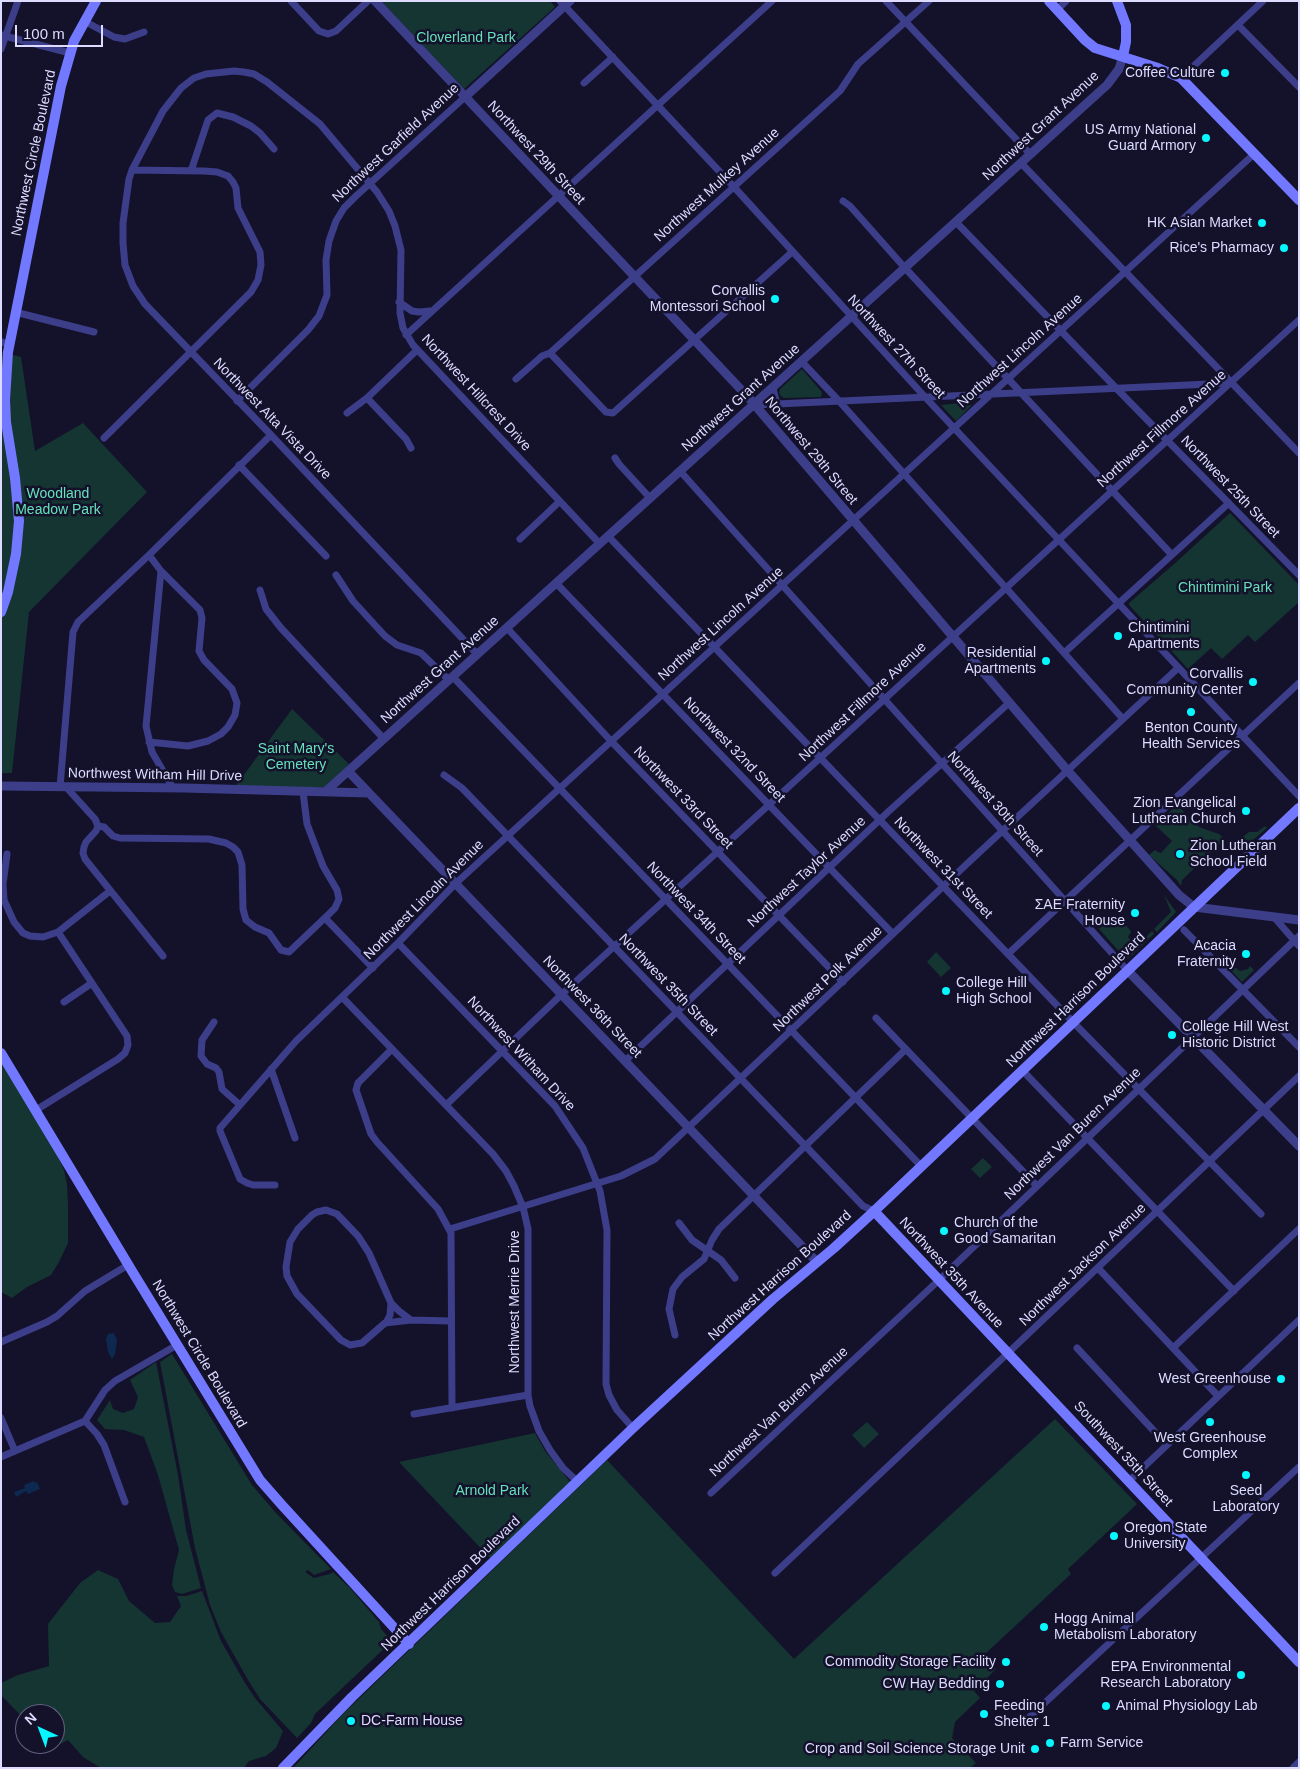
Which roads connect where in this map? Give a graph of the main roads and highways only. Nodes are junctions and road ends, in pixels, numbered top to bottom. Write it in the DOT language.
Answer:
graph roads {
  1 [pos="96,1"];
  2 [pos="1049,1"];
  3 [pos="1117,1"];
  4 [pos="1123,56"];
  5 [pos="1299,200"];
  6 [pos="5,343"];
  7 [pos="1,612"];
  8 [pos="1299,808"];
  9 [pos="1,1053"];
  10 [pos="874,1211"];
  11 [pos="1008,1353"];
  12 [pos="409,1644"];
  13 [pos="1299,1662"];
  14 [pos="283,1768"];
  1 -- 6 [label="main road, Northwest Circle Boulevard"];
  2 -- 4 [label="main road"];
  3 -- 4 [label="main road, Northwest Grant Avenue"];
  4 -- 5 [label="main road"];
  6 -- 7 [label="main road, Northwest Circle Boulevard"];
  8 -- 10 [label="main road, Northwest Harrison Boulevard"];
  9 -- 12 [label="main road, Northwest Circle Boulevard"];
  10 -- 11 [label="main road, Northwest 35th Avenue"];
  10 -- 12 [label="main road, Northwest Harrison Boulevard"];
  11 -- 13 [label="main road, Southwest 35th Street"];
  12 -- 14 [label="main road, Northwest Harrison Boulevard"];
}
